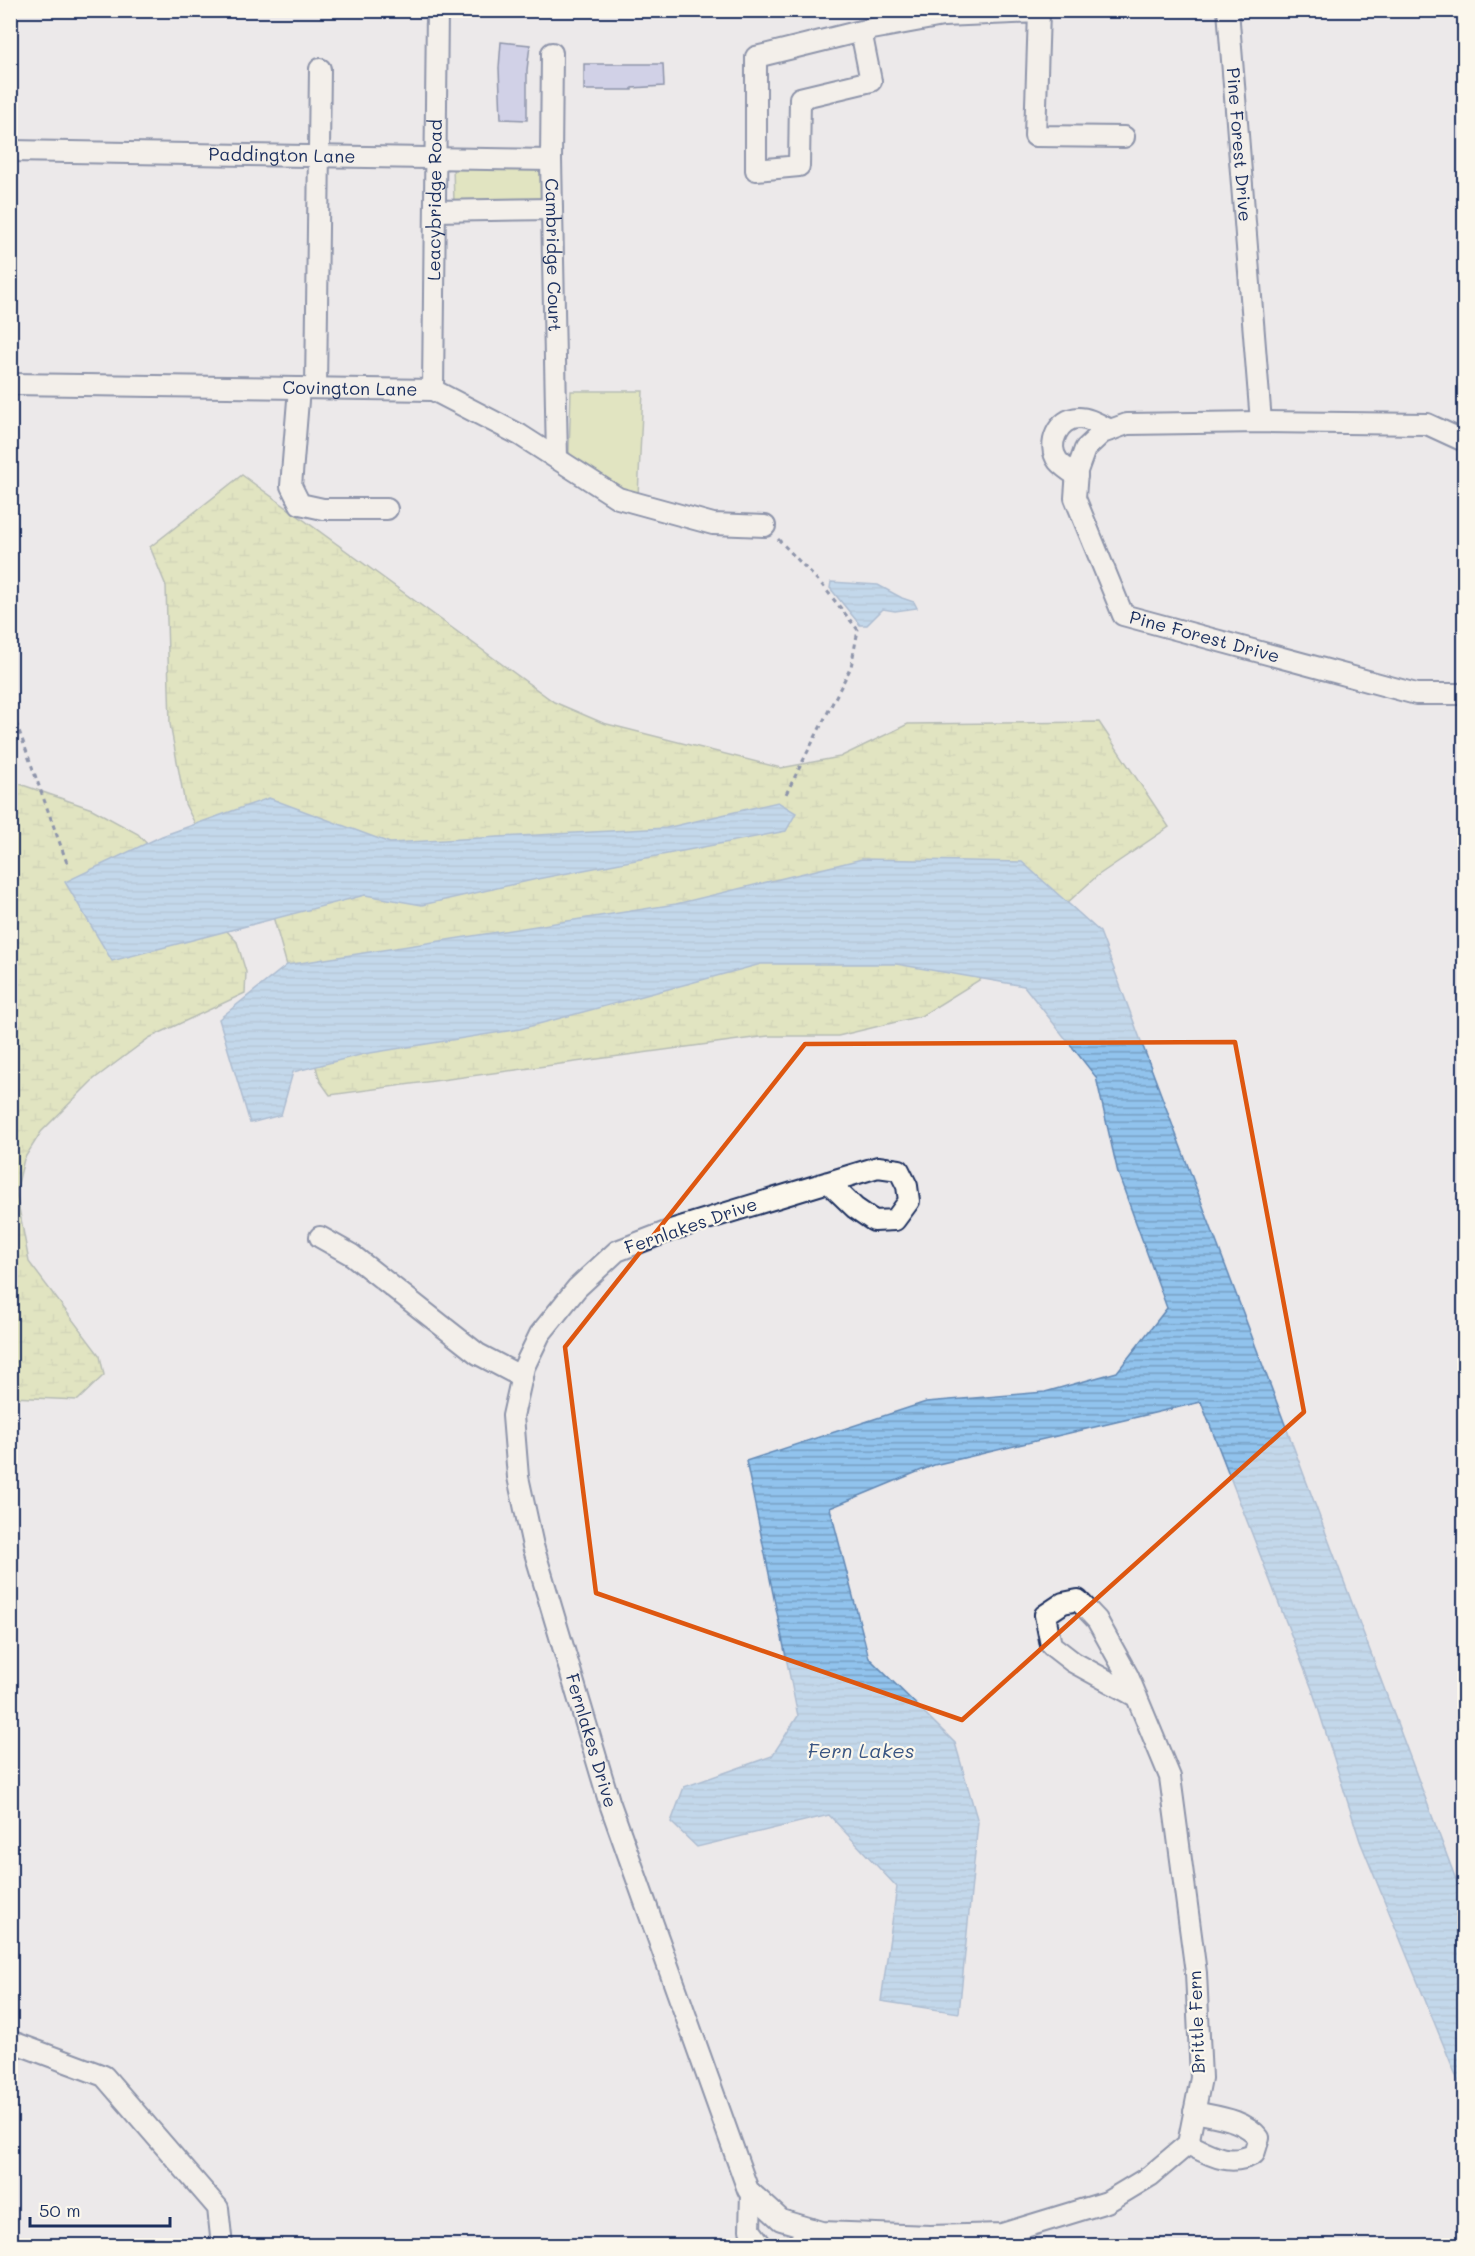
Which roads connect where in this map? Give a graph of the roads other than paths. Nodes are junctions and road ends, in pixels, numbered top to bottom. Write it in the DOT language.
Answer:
graph roads {
  1 [pos="437,10"];
  2 [pos="1228,10"];
  3 [pos="942,13"];
  4 [pos="861,31"];
  5 [pos="552,53"];
  6 [pos="320,69"];
  7 [pos="1124,137"];
  8 [pos="10,151"];
  9 [pos="319,156"];
  10 [pos="436,158"];
  11 [pos="551,160"];
  12 [pos="552,209"];
  13 [pos="435,211"];
  14 [pos="10,384"];
  15 [pos="307,388"];
  16 [pos="433,390"];
  17 [pos="1261,422"];
  18 [pos="1111,430"];
  19 [pos="1464,441"];
  20 [pos="557,458"];
  21 [pos="1077,477"];
  22 [pos="387,509"];
  23 [pos="765,526"];
  24 [pos="1464,694"];
  25 [pos="828,1182"];
  26 [pos="321,1237"];
  27 [pos="522,1377"];
  28 [pos="1137,1697"];
  29 [pos="10,2041"];
  30 [pos="1194,2112"];
  31 [pos="1188,2144"];
  32 [pos="751,2193"];
  33 [pos="812,2229"];
  34 [pos="1004,2240"];
  35 [pos="222,2246"];
  36 [pos="762,2246"];
  37 [pos="795,2246"];
  1 -- 10 [label="street, Leacybridge Road"];
  2 -- 17 [label="street, Pine Forest Drive"];
  3 -- 4 [label="street"];
  3 -- 7 [label="street"];
  4 -- 4 [label="street"];
  5 -- 11 [label="street, Cambridge Court"];
  6 -- 9 [label="street"];
  8 -- 9 [label="street, Paddington Lane"];
  9 -- 10 [label="street, Paddington Lane"];
  9 -- 15 [label="street"];
  10 -- 11 [label="street, Paddington Lane"];
  10 -- 13 [label="street, Leacybridge Road"];
  11 -- 12 [label="street, Cambridge Court"];
  12 -- 13 [label="street"];
  12 -- 20 [label="street, Cambridge Court"];
  13 -- 16 [label="street, Leacybridge Road"];
  14 -- 15 [label="street, Covington Lane"];
  15 -- 16 [label="street, Covington Lane"];
  15 -- 22 [label="street"];
  16 -- 20 [label="street, Covington Lane"];
  17 -- 18 [label="street, Pine Forest Drive"];
  17 -- 19 [label="street, Pine Forest Drive"];
  18 -- 21 [label="street, Pine Forest Drive"];
  18 -- 21 [label="street"];
  20 -- 23 [label="street, Covington Lane"];
  21 -- 24 [label="street, Pine Forest Drive"];
  25 -- 27 [label="street, Fernlakes Drive"];
  26 -- 27 [label="street"];
  27 -- 32 [label="street, Fernlakes Drive"];
  28 -- 28 [label="street, Brittle Fern"];
  28 -- 30 [label="street, Brittle Fern"];
  29 -- 35 [label="street"];
  30 -- 31 [label="street, Brittle Fern"];
  30 -- 31 [label="street"];
  31 -- 34 [label="street"];
  32 -- 33 [label="street, Fernlakes Drive"];
  32 -- 36 [label="street"];
  33 -- 34 [label="street, Fernlakes Drive"];
  33 -- 37 [label="street"];
}
